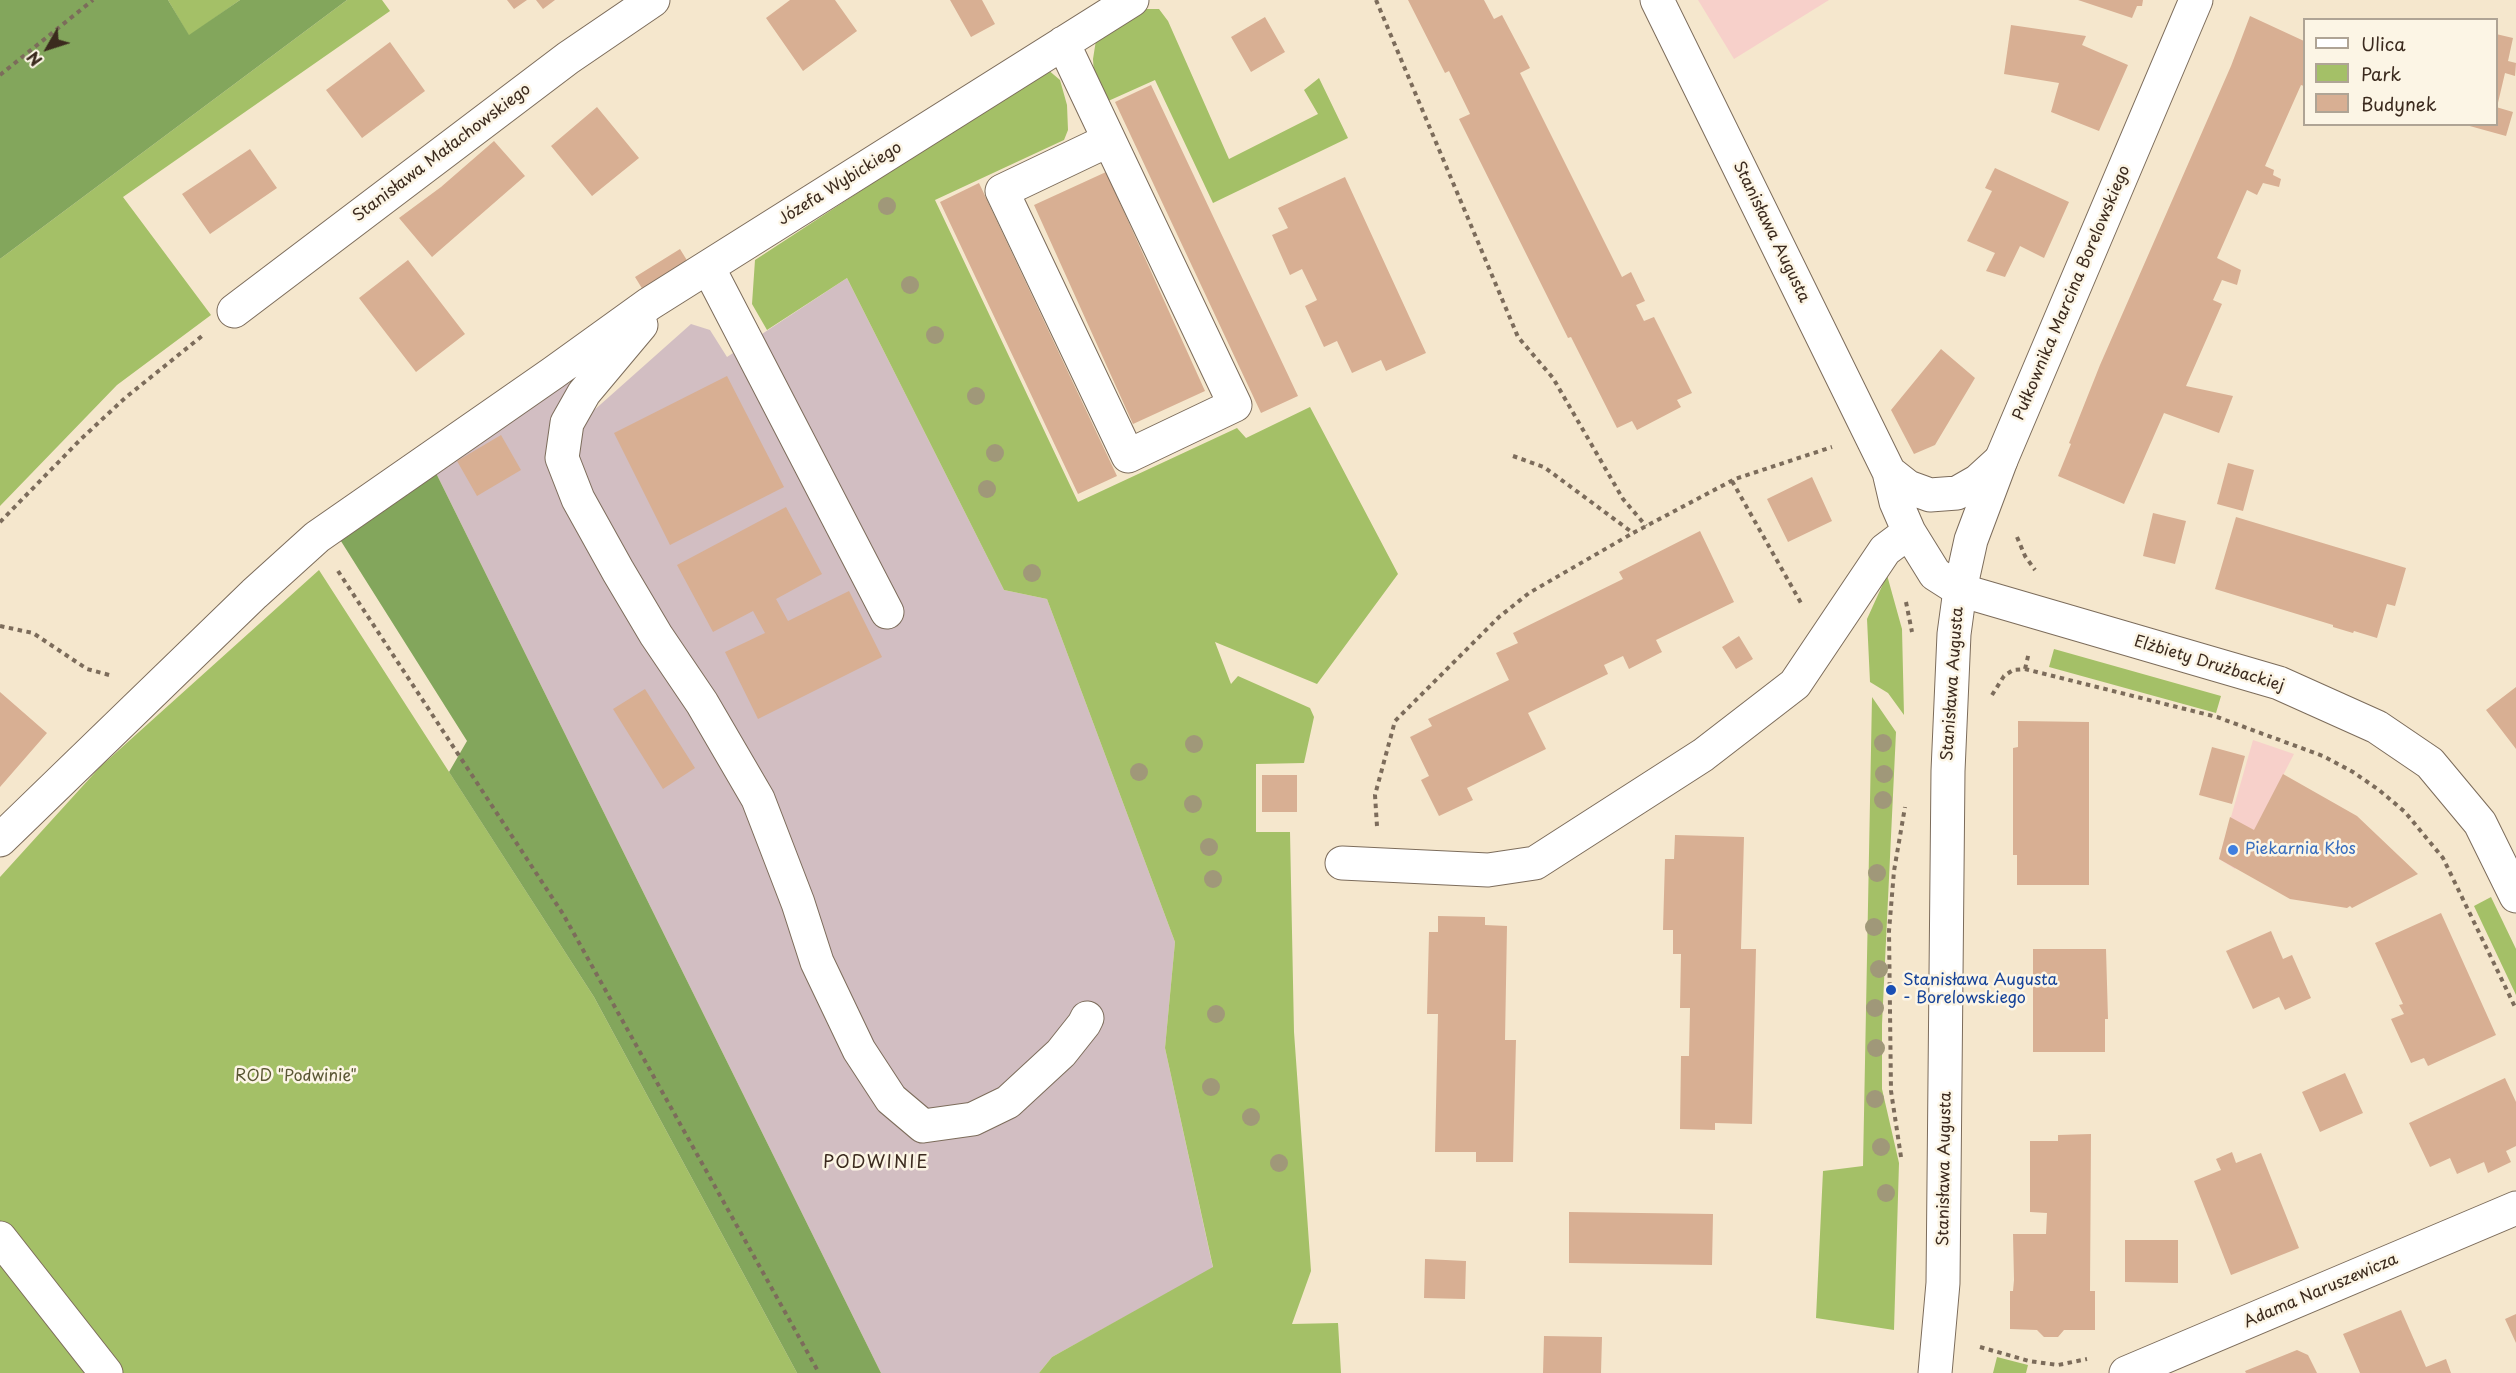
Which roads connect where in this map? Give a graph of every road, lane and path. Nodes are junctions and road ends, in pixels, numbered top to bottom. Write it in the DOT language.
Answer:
graph roads {
  1 [pos="93,0"];
  2 [pos="653,0"];
  3 [pos="1132,0"];
  4 [pos="1376,0"];
  5 [pos="1657,0"];
  6 [pos="2196,0"];
  7 [pos="1063,43"];
  8 [pos="0,75"];
  9 [pos="1109,140"];
  10 [pos="708,267"];
  11 [pos="667,293"];
  12 [pos="234,311"];
  13 [pos="1869,433"];
  14 [pos="1514,456"];
  15 [pos="2001,460"];
  16 [pos="1889,472"];
  17 [pos="1732,481"];
  18 [pos="0,522"];
  19 [pos="1646,526"];
  20 [pos="2017,531"];
  21 [pos="1633,533"];
  22 [pos="316,537"];
  23 [pos="1897,541"];
  24 [pos="2039,576"];
  25 [pos="1960,590"];
  26 [pos="888,612"];
  27 [pos="1806,613"];
  28 [pos="0,626"];
  29 [pos="1914,641"];
  30 [pos="165,680"];
  31 [pos="1988,702"];
  32 [pos="1906,801"];
  33 [pos="1377,828"];
  34 [pos="0,840"];
  35 [pos="1342,863"];
  36 [pos="2516,896"];
  37 [pos="2516,1009"];
  38 [pos="1087,1018"];
  39 [pos="1903,1168"];
  40 [pos="2516,1208"];
  41 [pos="0,1238"];
  42 [pos="106,1373"];
  43 [pos="819,1373"];
  44 [pos="1935,1373"];
  45 [pos="2126,1373"];
  1 -- 8 [label="path"];
  2 -- 12 [label="street, Stanisława Małachowskiego"];
  3 -- 7 [label="street, Józefa Wybickiego"];
  4 -- 19 [label="path"];
  5 -- 13 [label="street, Stanisława Augusta"];
  6 -- 15 [label="street, Pułkownika Marcina Borelowskiego"];
  7 -- 9 [label="street"];
  7 -- 10 [label="street, Józefa Wybickiego"];
  9 -- 9 [label="street"];
  10 -- 11 [label="street, Józefa Wybickiego"];
  10 -- 26 [label="street"];
  11 -- 22 [label="street, Józefa Wybickiego"];
  11 -- 38 [label="street"];
  12 -- 18 [label="path"];
  13 -- 16 [label="street, Stanisława Augusta"];
  13 -- 17 [label="path"];
  14 -- 21 [label="path"];
  15 -- 16 [label="street"];
  15 -- 25 [label="street, Pułkownika Marcina Borelowskiego"];
  16 -- 23 [label="street, Stanisława Augusta"];
  17 -- 19 [label="path"];
  17 -- 27 [label="path"];
  19 -- 21 [label="path"];
  20 -- 24 [label="path"];
  21 -- 33 [label="path"];
  22 -- 30 [label="street, Józefa Wybickiego"];
  22 -- 43 [label="path"];
  23 -- 25 [label="street, Stanisława Augusta"];
  23 -- 29 [label="path"];
  23 -- 35 [label="street"];
  25 -- 36 [label="street, Elżbiety Drużbackiej"];
  25 -- 44 [label="street, Stanisława Augusta"];
  28 -- 30 [label="path"];
  30 -- 34 [label="street, Józefa Wybickiego"];
  31 -- 37 [label="path"];
  32 -- 39 [label="path"];
  40 -- 45 [label="street, Adama Naruszewicza"];
  41 -- 42 [label="street"];
}
